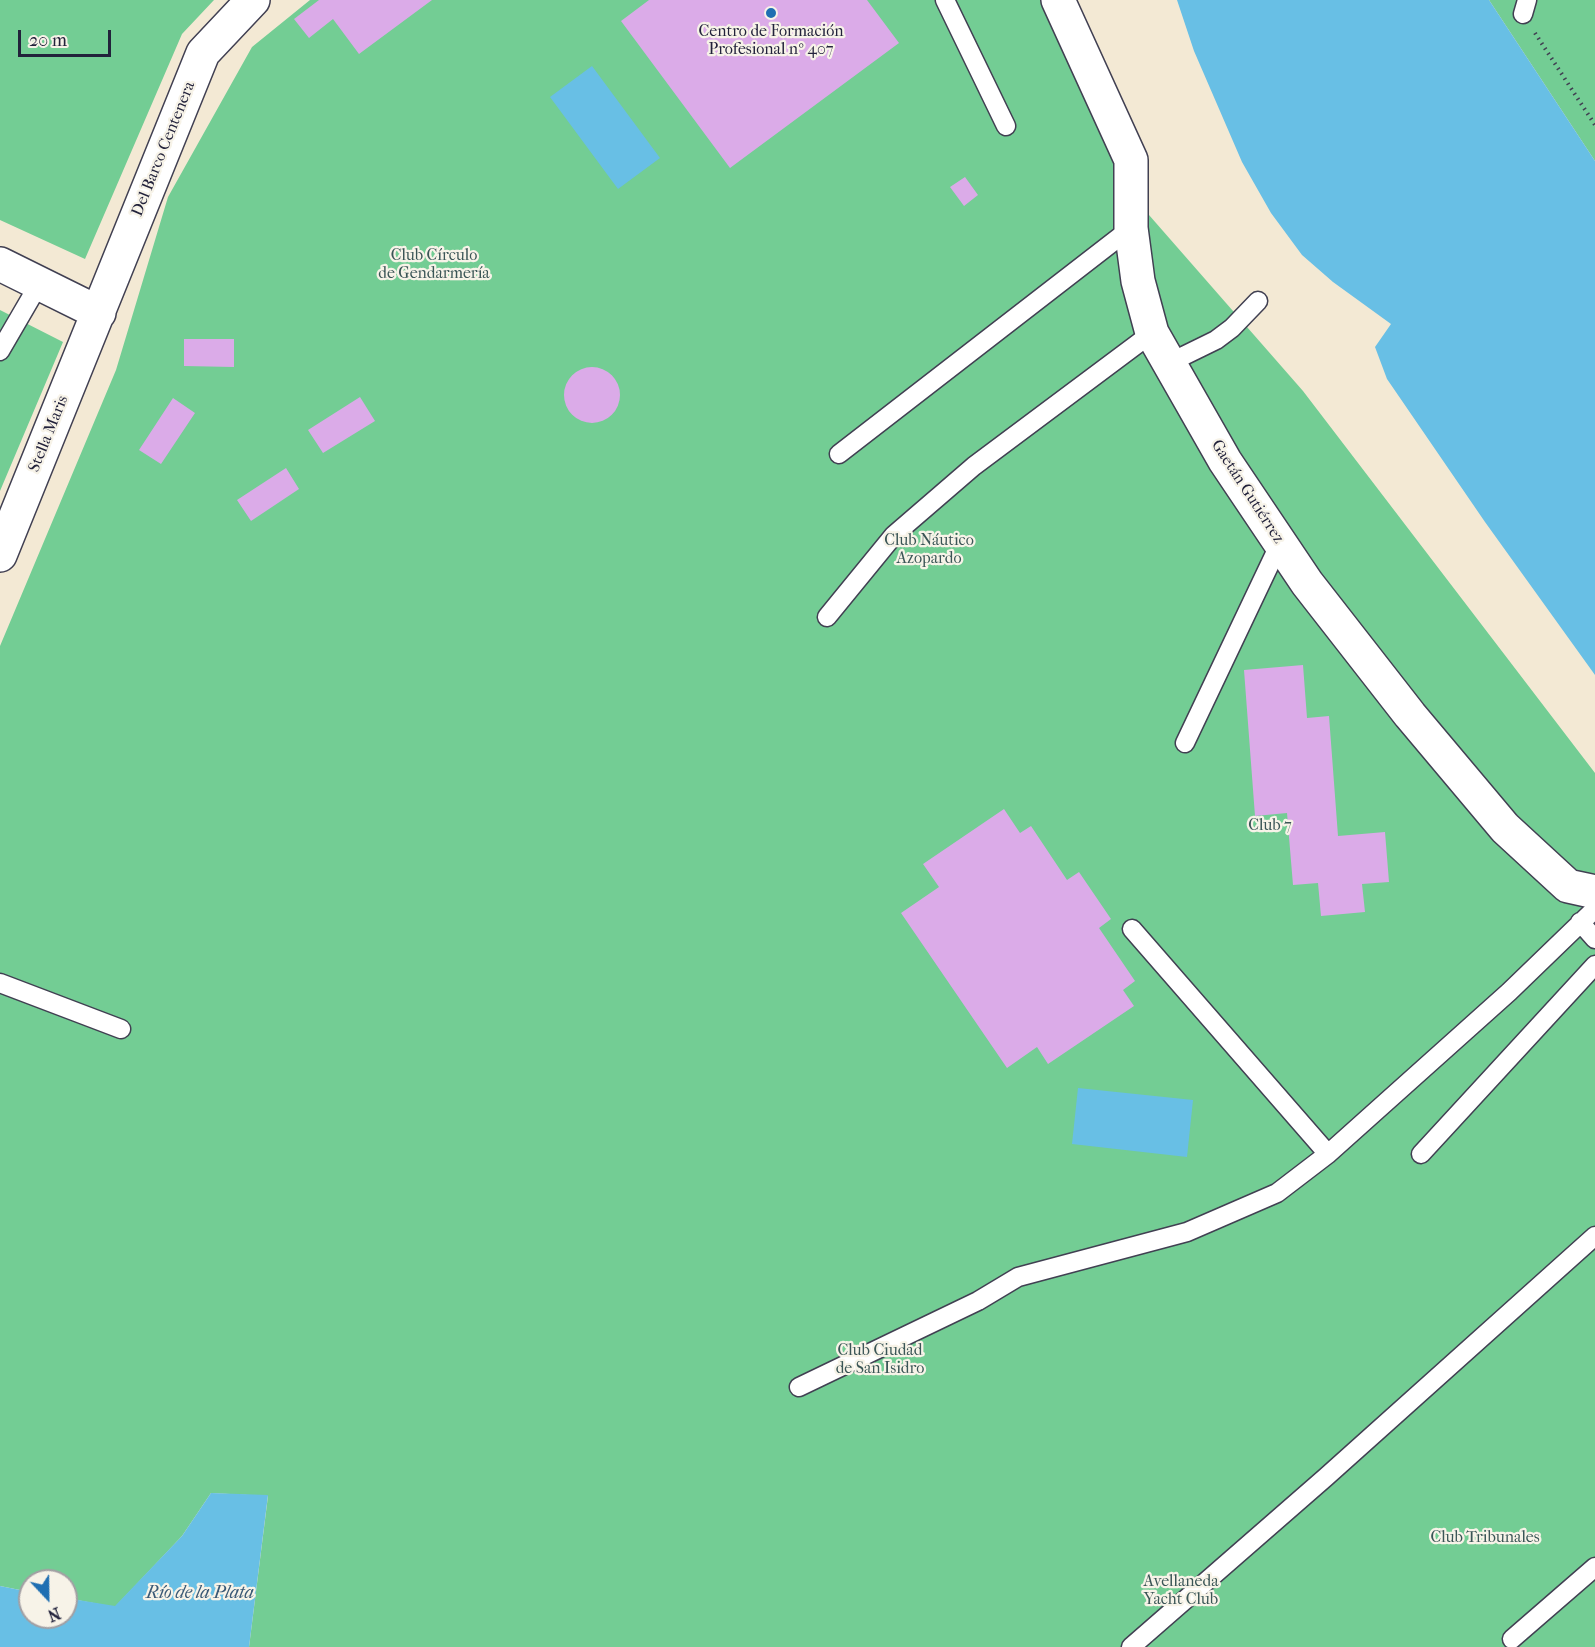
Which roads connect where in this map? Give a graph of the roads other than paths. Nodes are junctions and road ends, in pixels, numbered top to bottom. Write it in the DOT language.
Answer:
graph roads {
  1 [pos="253,0"];
  2 [pos="945,0"];
  3 [pos="1058,0"];
  4 [pos="1006,126"];
  5 [pos="1131,228"];
  6 [pos="0,264"];
  7 [pos="39,284"];
  8 [pos="1258,301"];
  9 [pos="99,313"];
  10 [pos="1152,333"];
  11 [pos="0,351"];
  12 [pos="1169,363"];
  13 [pos="839,454"];
  14 [pos="1280,543"];
  15 [pos="0,555"];
  16 [pos="827,617"];
  17 [pos="1185,743"];
  18 [pos="1595,892"];
  19 [pos="1595,909"];
  20 [pos="1580,922"];
  21 [pos="1132,929"];
  22 [pos="1595,939"];
  23 [pos="1595,965"];
  24 [pos="0,983"];
  25 [pos="121,1029"];
  26 [pos="1421,1154"];
  27 [pos="1328,1155"];
  28 [pos="1595,1236"];
  29 [pos="799,1387"];
  30 [pos="1595,1567"];
  31 [pos="1512,1639"];
  32 [pos="1131,1647"];
  1 -- 9 [label="street, Del Barco Centenera"];
  2 -- 4 [label="lane"];
  3 -- 5 [label="street, Gaetán Gutiérrez"];
  5 -- 10 [label="street, Gaetán Gutiérrez"];
  5 -- 13 [label="lane"];
  6 -- 7 [label="street"];
  7 -- 9 [label="street"];
  7 -- 11 [label="lane"];
  8 -- 12 [label="lane"];
  9 -- 15 [label="street, Stella Maris"];
  10 -- 12 [label="street, Gaetán Gutiérrez"];
  10 -- 16 [label="lane"];
  12 -- 14 [label="street, Gaetán Gutiérrez"];
  14 -- 17 [label="lane"];
  14 -- 18 [label="street, Gaetán Gutiérrez"];
  19 -- 20 [label="lane"];
  20 -- 22 [label="lane"];
  20 -- 27 [label="lane"];
  21 -- 27 [label="lane"];
  23 -- 26 [label="lane"];
  24 -- 25 [label="lane"];
  27 -- 29 [label="lane"];
  28 -- 32 [label="lane"];
  30 -- 31 [label="lane"];
}
